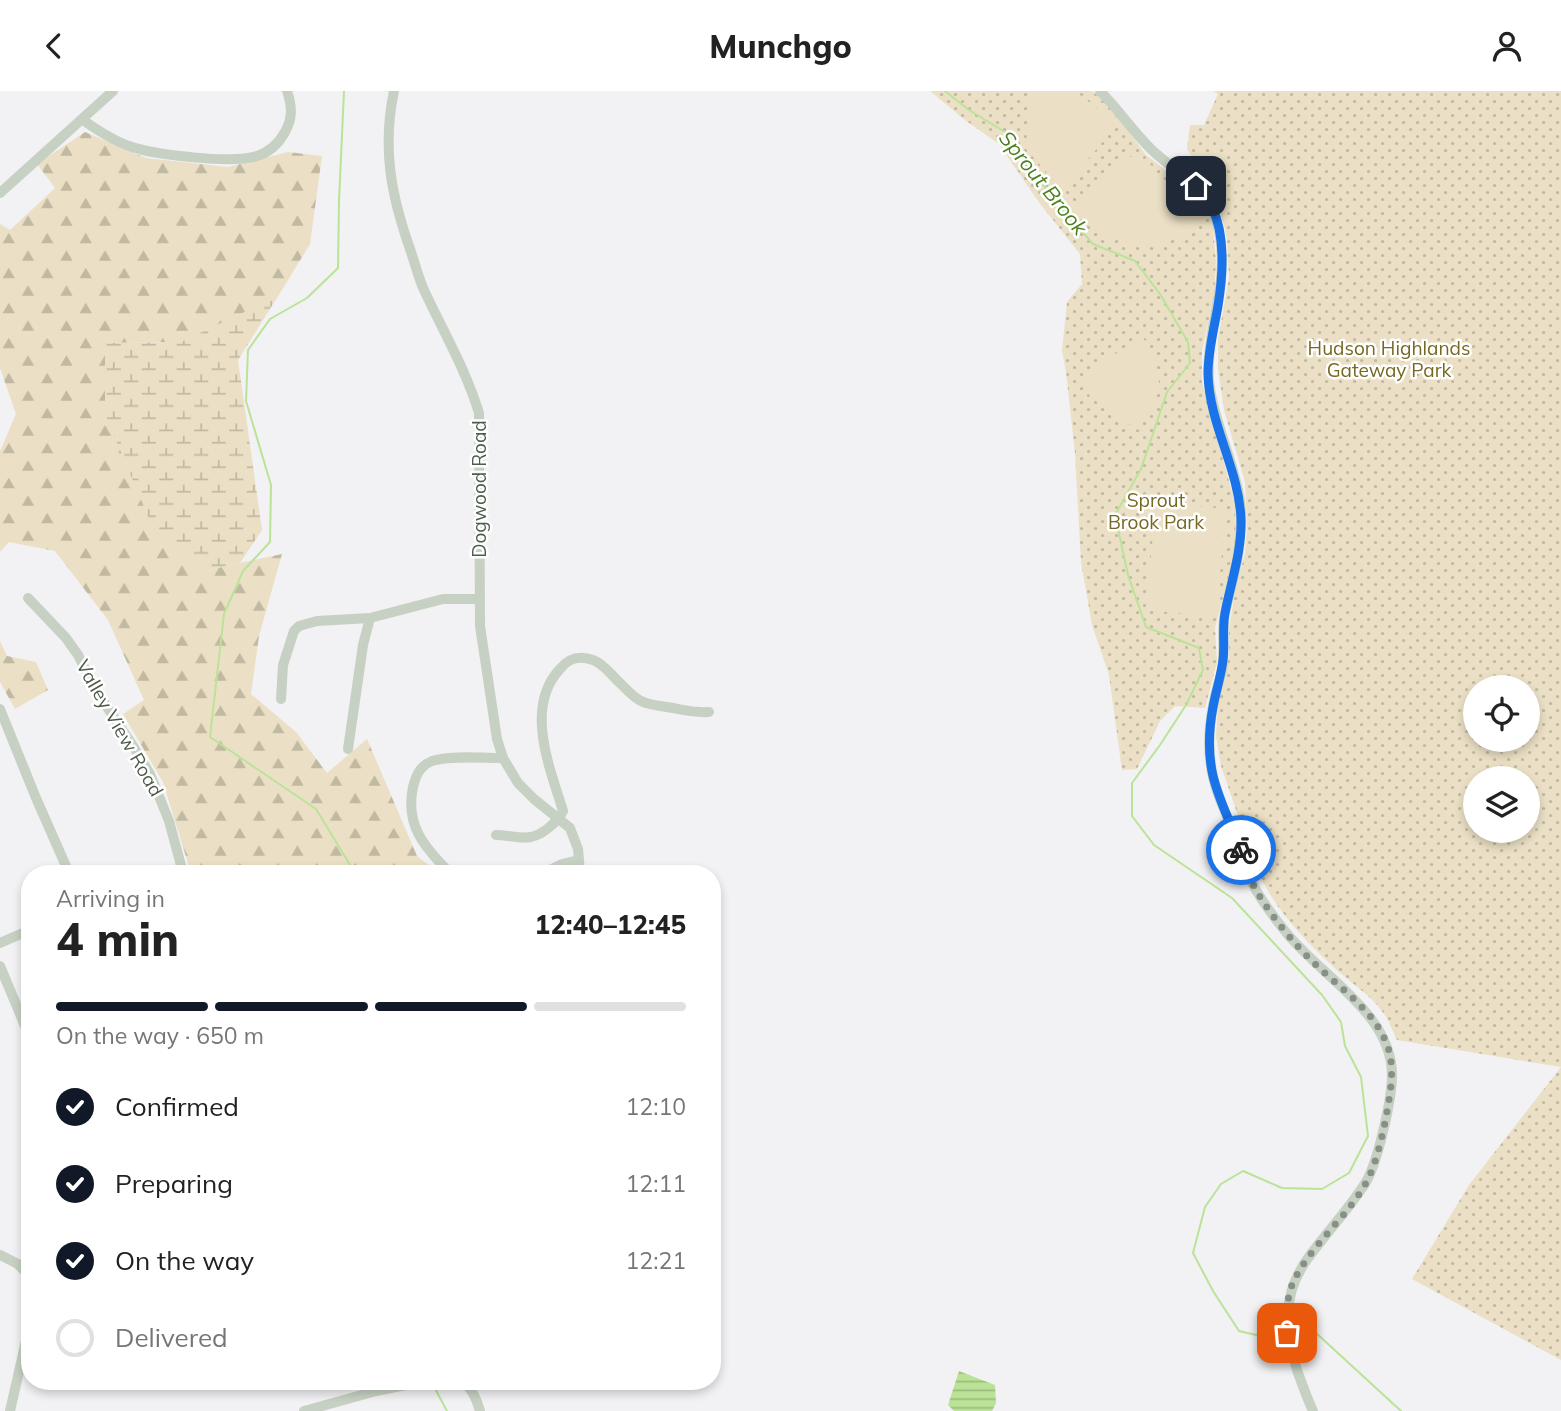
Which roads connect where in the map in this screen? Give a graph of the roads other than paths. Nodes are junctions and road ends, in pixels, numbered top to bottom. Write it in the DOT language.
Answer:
graph roads {
  1 [pos="287,91"];
  2 [pos="394,91"];
  3 [pos="1100,91"];
  4 [pos="110,92"];
  5 [pos="83,120"];
  6 [pos="0,193"];
  7 [pos="28,598"];
  8 [pos="480,599"];
  9 [pos="370,618"];
  10 [pos="281,699"];
  11 [pos="0,709"];
  12 [pos="709,712"];
  13 [pos="348,749"];
  14 [pos="503,758"];
  15 [pos="559,818"];
  16 [pos="496,835"];
  17 [pos="579,860"];
  18 [pos="65,865"];
  19 [pos="181,865"];
  20 [pos="443,865"];
  21 [pos="560,865"];
  22 [pos="579,865"];
  23 [pos="21,934"];
  24 [pos="0,943"];
  25 [pos="0,966"];
  26 [pos="21,1016"];
  27 [pos="0,1255"];
  28 [pos="21,1267"];
  29 [pos="21,1363"];
  30 [pos="362,1390"];
  31 [pos="471,1390"];
  32 [pos="10,1411"];
  33 [pos="304,1411"];
  34 [pos="480,1411"];
  35 [pos="1313,1411"];
  1 -- 5 [label="street"];
  2 -- 8 [label="street, Dogwood Road"];
  3 -- 35 [label="street"];
  4 -- 5 [label="street"];
  5 -- 6 [label="street"];
  7 -- 19 [label="street, Valley View Road"];
  8 -- 9 [label="street"];
  8 -- 14 [label="street, Dogwood Road"];
  9 -- 10 [label="street"];
  9 -- 13 [label="street"];
  11 -- 18 [label="street"];
  12 -- 15 [label="street"];
  14 -- 15 [label="street, Dogwood Road"];
  14 -- 20 [label="street"];
  15 -- 16 [label="street"];
  15 -- 17 [label="street, Dogwood Road"];
  17 -- 21 [label="street"];
  17 -- 22 [label="street, Dogwood Road"];
  23 -- 24 [label="street"];
  25 -- 26 [label="street"];
  27 -- 28 [label="street"];
  29 -- 32 [label="street"];
  30 -- 33 [label="street"];
  31 -- 34 [label="street"];
}
